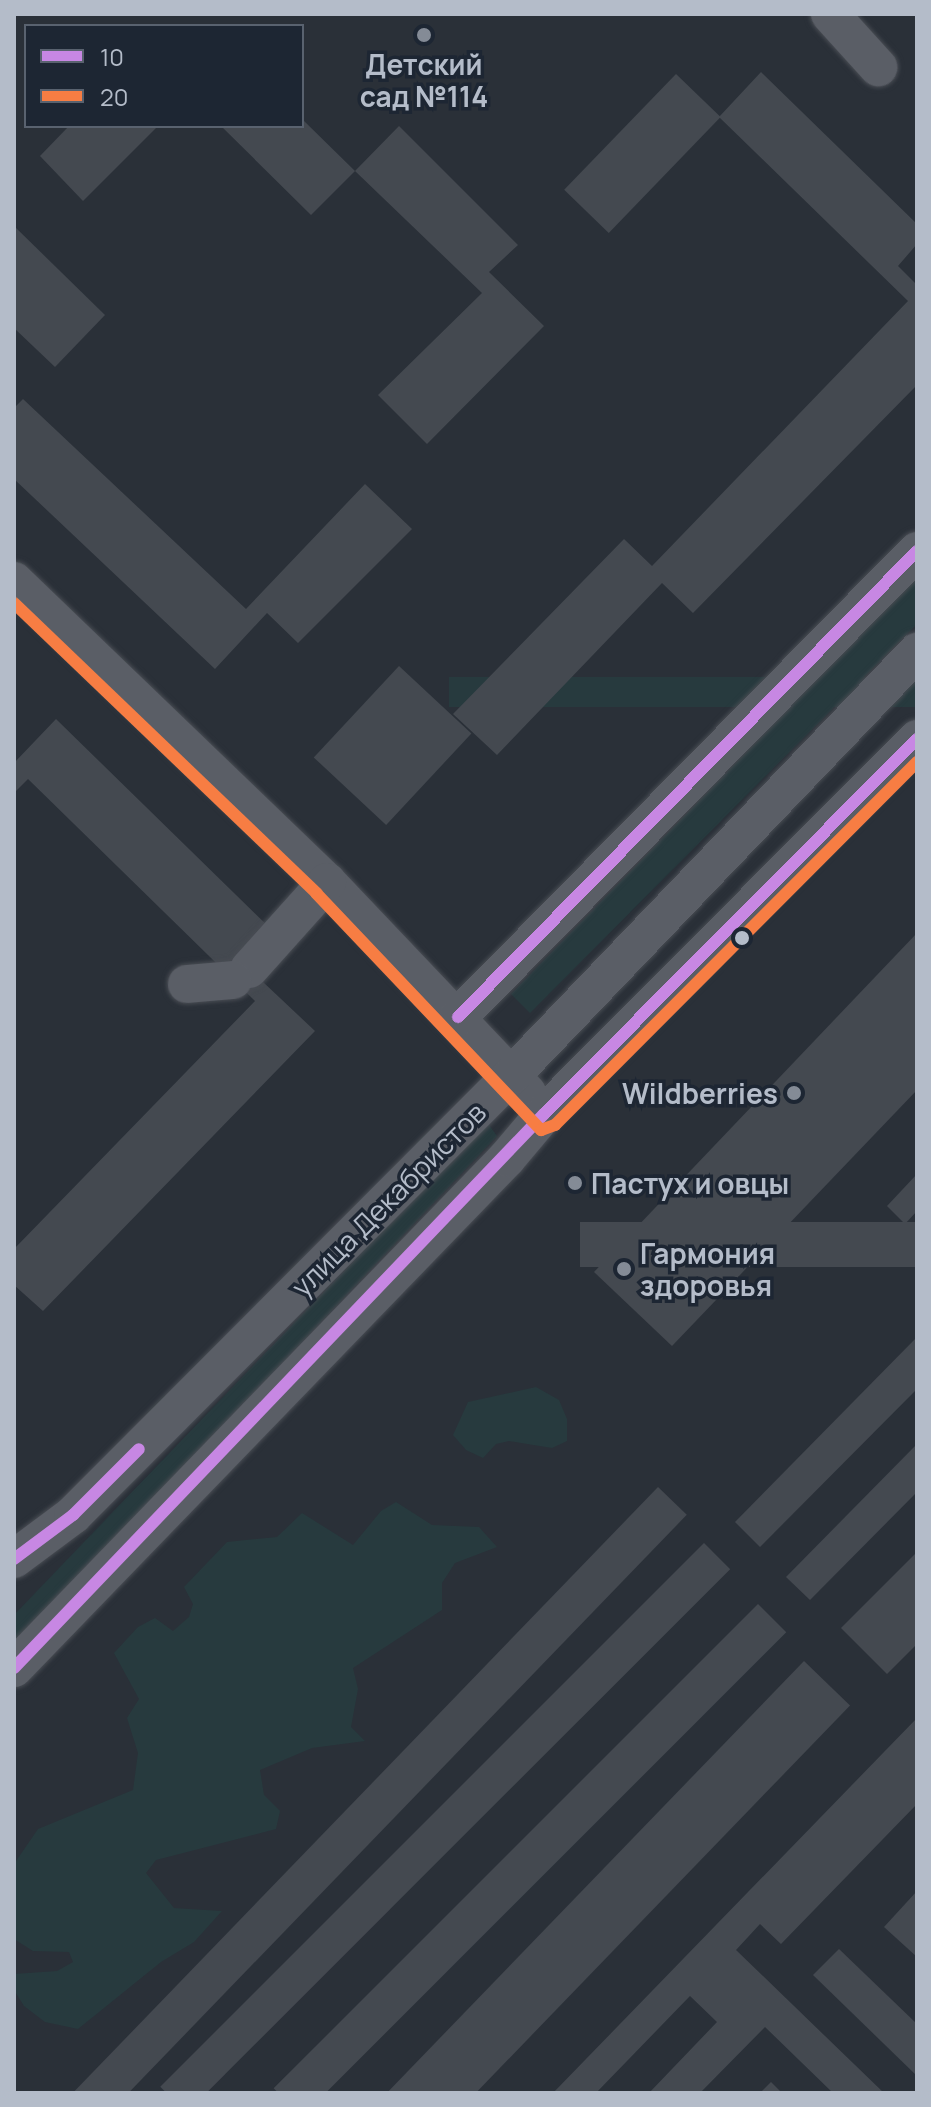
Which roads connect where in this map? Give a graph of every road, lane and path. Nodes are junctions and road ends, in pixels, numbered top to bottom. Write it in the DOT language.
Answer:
graph roads {
  1 [pos="830,14"];
  2 [pos="878,67"];
  3 [pos="917,551"];
  4 [pos="14,581"];
  5 [pos="917,652"];
  6 [pos="917,739"];
  7 [pos="327,882"];
  8 [pos="187,984"];
  9 [pos="458,1017"];
  10 [pos="512,1075"];
  11 [pos="544,1114"];
  12 [pos="14,1559"];
  13 [pos="14,1668"];
  1 -- 2 [label="street"];
  3 -- 9 [label="street"];
  4 -- 7 [label="street"];
  5 -- 10 [label="street, улица Декабристов"];
  6 -- 11 [label="street, улица Декабристов"];
  7 -- 8 [label="street"];
  7 -- 9 [label="street"];
  9 -- 10 [label="street"];
  10 -- 11 [label="street"];
  10 -- 12 [label="street, улица Декабристов"];
  11 -- 13 [label="street, улица Декабристов"];
}
